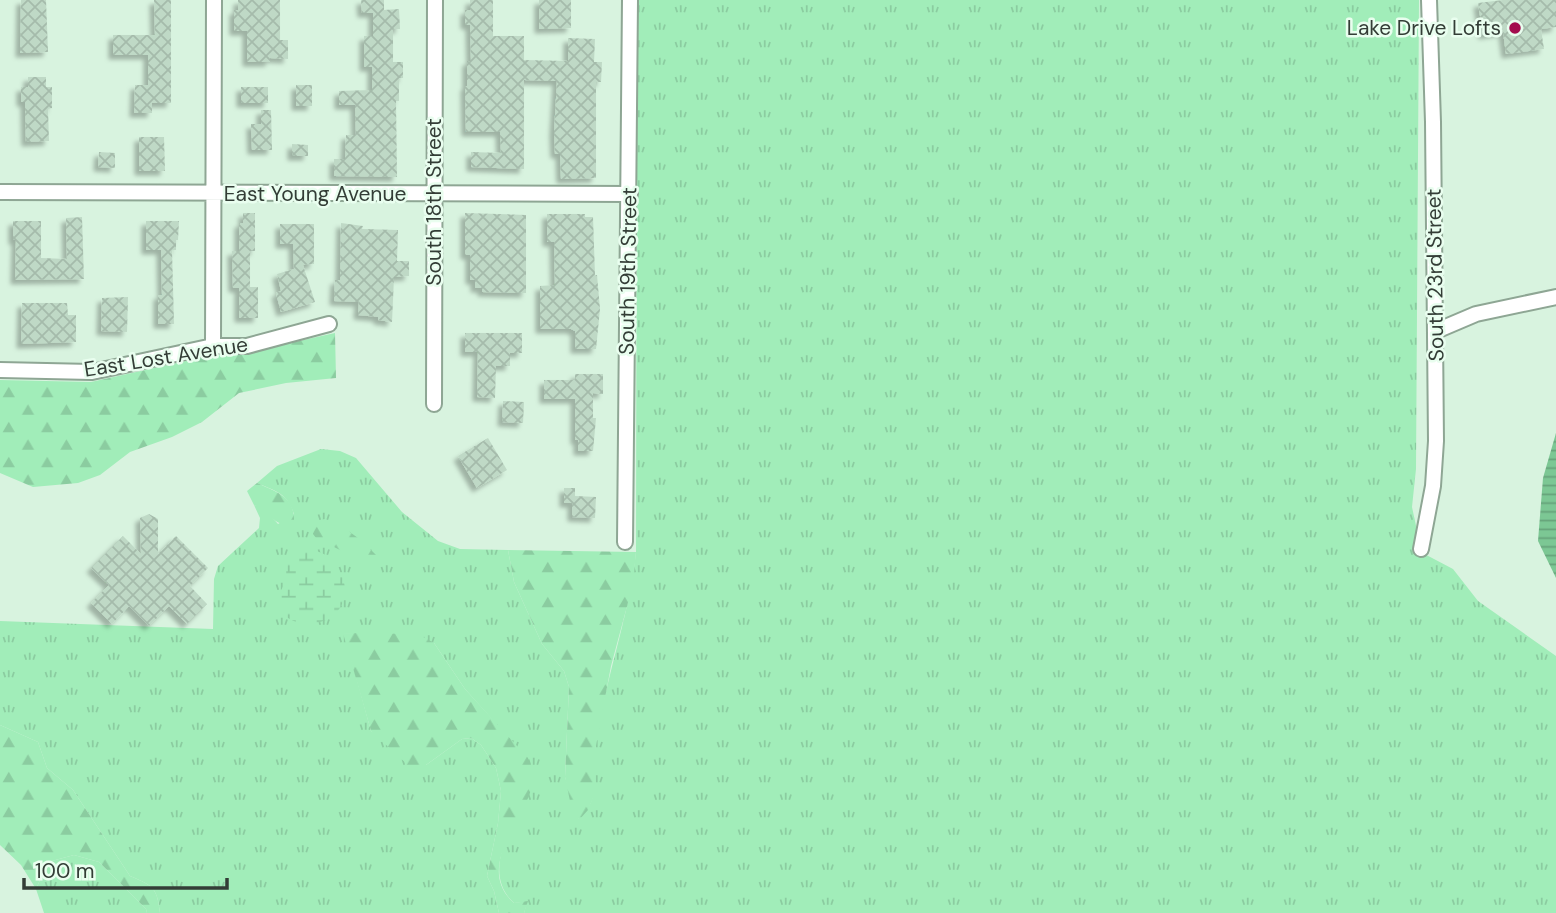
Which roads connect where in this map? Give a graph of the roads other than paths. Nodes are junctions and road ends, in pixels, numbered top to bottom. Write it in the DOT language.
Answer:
graph roads {
  1 [pos="214,0"];
  2 [pos="435,0"];
  3 [pos="630,0"];
  4 [pos="1429,0"];
  5 [pos="0,192"];
  6 [pos="214,193"];
  7 [pos="434,194"];
  8 [pos="630,194"];
  9 [pos="1556,297"];
  10 [pos="329,324"];
  11 [pos="1436,331"];
  12 [pos="213,346"];
  13 [pos="0,370"];
  14 [pos="434,404"];
  15 [pos="625,542"];
  16 [pos="1421,549"];
  1 -- 6 [label="street"];
  2 -- 7 [label="street, South 18th Street"];
  3 -- 8 [label="street, South 19th Street"];
  4 -- 11 [label="street, South 23rd Street"];
  5 -- 6 [label="street, East Young Avenue"];
  6 -- 7 [label="street, East Young Avenue"];
  6 -- 12 [label="street"];
  7 -- 8 [label="street, East Young Avenue"];
  7 -- 14 [label="street, South 18th Street"];
  8 -- 15 [label="street, South 19th Street"];
  9 -- 11 [label="street"];
  10 -- 12 [label="street, East Lost Avenue"];
  11 -- 16 [label="street, South 23rd Street"];
  12 -- 13 [label="street, East Lost Avenue"];
}
